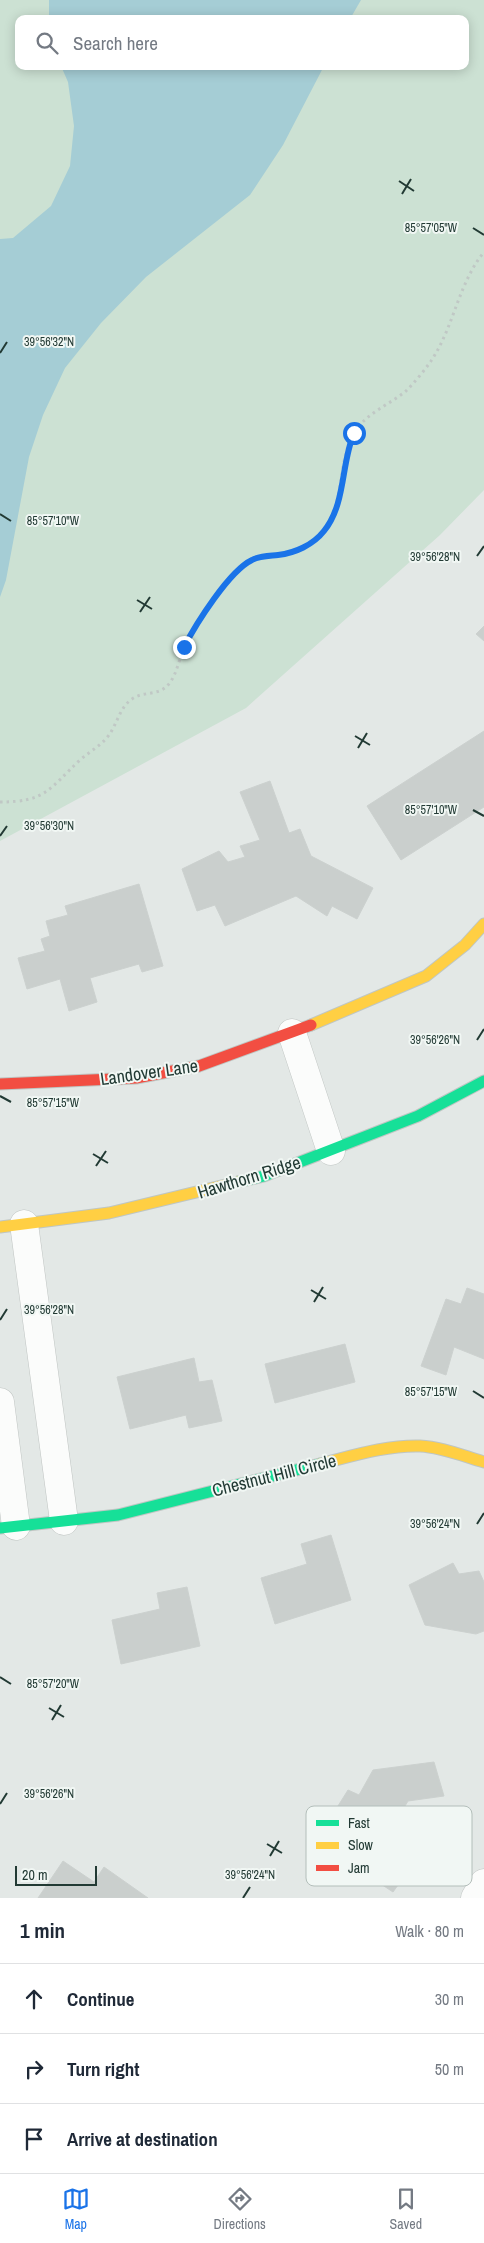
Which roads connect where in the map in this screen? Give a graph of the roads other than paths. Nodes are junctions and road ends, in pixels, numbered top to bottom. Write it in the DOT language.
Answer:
graph roads {
  1 [pos="484,924"];
  2 [pos="292,1033"];
  3 [pos="484,1081"];
  4 [pos="0,1084"];
  5 [pos="331,1151"];
  6 [pos="12,1226"];
  7 [pos="0,1402"];
  8 [pos="484,1462"];
  9 [pos="64,1521"];
  10 [pos="8,1527"];
  11 [pos="484,1883"];
  12 [pos="475,1898"];
  1 -- 2 [label="street, Landover Lane"];
  2 -- 4 [label="street, Landover Lane"];
  2 -- 5 [label="street"];
  3 -- 5 [label="street, Hawthorn Ridge"];
  5 -- 6 [label="street, Hawthorn Ridge"];
  6 -- 9 [label="street"];
  7 -- 10 [label="street, Chestnut Hill Circle"];
  8 -- 9 [label="street, Chestnut Hill Circle"];
  9 -- 10 [label="street, Chestnut Hill Circle"];
  11 -- 12 [label="street"];
}
